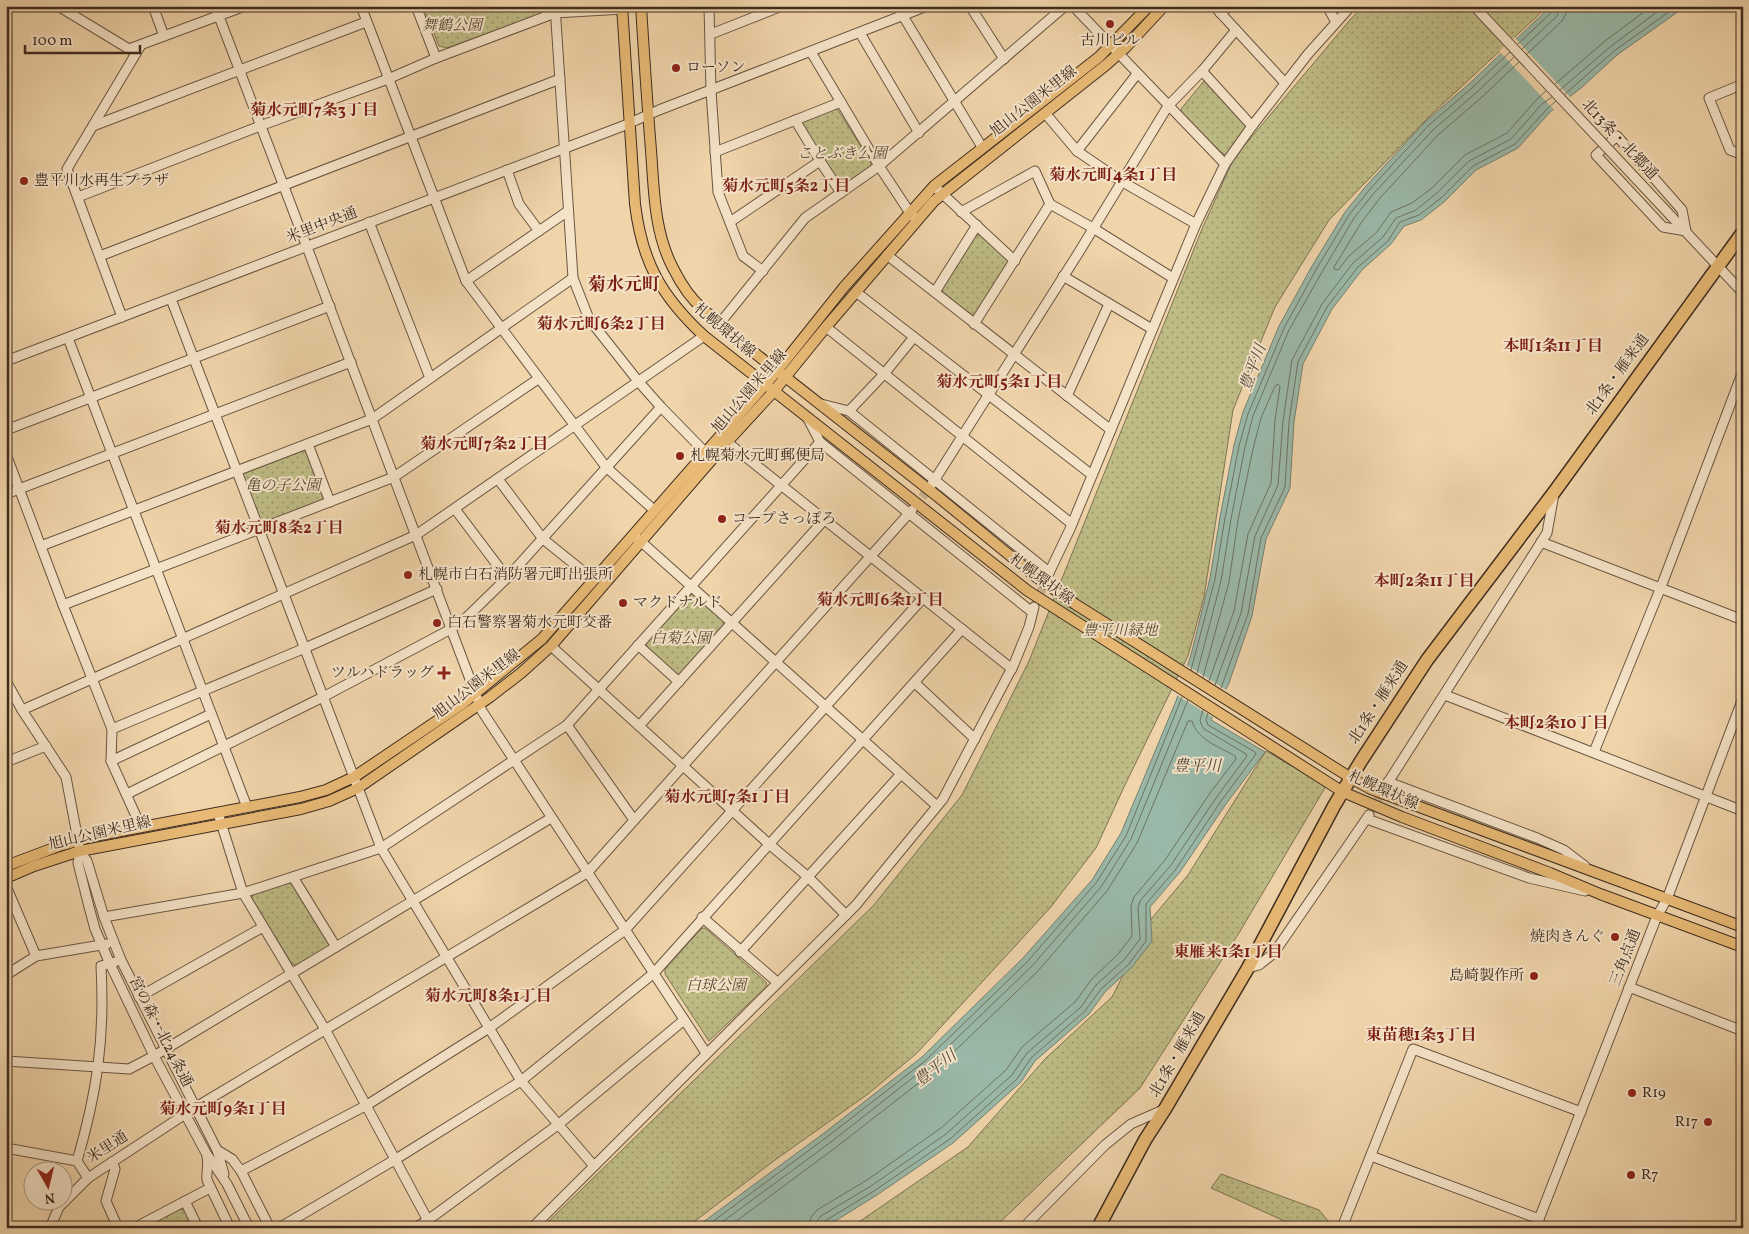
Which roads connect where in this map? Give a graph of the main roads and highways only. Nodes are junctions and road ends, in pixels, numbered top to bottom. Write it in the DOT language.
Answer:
graph roads {
  1 [pos="640,6"];
  2 [pos="1149,6"];
  3 [pos="1164,6"];
  4 [pos="622,8"];
  5 [pos="1114,50"];
  6 [pos="914,217"];
  7 [pos="1743,232"];
  8 [pos="781,374"];
  9 [pos="765,384"];
  10 [pos="774,391"];
  11 [pos="637,538"];
  12 [pos="1351,778"];
  13 [pos="1343,792"];
  14 [pos="79,846"];
  15 [pos="6,866"];
  16 [pos="6,878"];
  17 [pos="1743,928"];
  18 [pos="1743,947"];
  19 [pos="1098,1228"];
  1 -- 8 [label="main road, 札幌環状線"];
  2 -- 5 [label="main road, 旭山公園米里線"];
  3 -- 5 [label="main road, 旭山公園米里線"];
  4 -- 9 [label="main road, 札幌環状線"];
  5 -- 6 [label="main road, 旭山公園米里線"];
  5 -- 6 [label="main road, 旭山公園米里線"];
  6 -- 8 [label="main road, 旭山公園米里線"];
  6 -- 8 [label="main road, 旭山公園米里線"];
  7 -- 12 [label="highway, 北1条・雁来通"];
  8 -- 9 [label="main road, 旭山公園米里線"];
  8 -- 10 [label="main road, 旭山公園米里線"];
  8 -- 12 [label="main road, 札幌環状線"];
  9 -- 10 [label="main road, 札幌環状線"];
  9 -- 11 [label="main road, 旭山公園米里線"];
  10 -- 11 [label="main road, 旭山公園米里線"];
  10 -- 13 [label="main road, 札幌環状線"];
  11 -- 14 [label="main road, 旭山公園米里線"];
  11 -- 14 [label="main road, 旭山公園米里線"];
  12 -- 13 [label="highway, 北1条・雁来通"];
  12 -- 17 [label="main road, 札幌環状線"];
  13 -- 18 [label="main road, 札幌環状線"];
  13 -- 19 [label="highway, 北1条・雁来通"];
  14 -- 15 [label="main road, 旭山公園米里線"];
  14 -- 16 [label="main road, 旭山公園米里線"];
}
